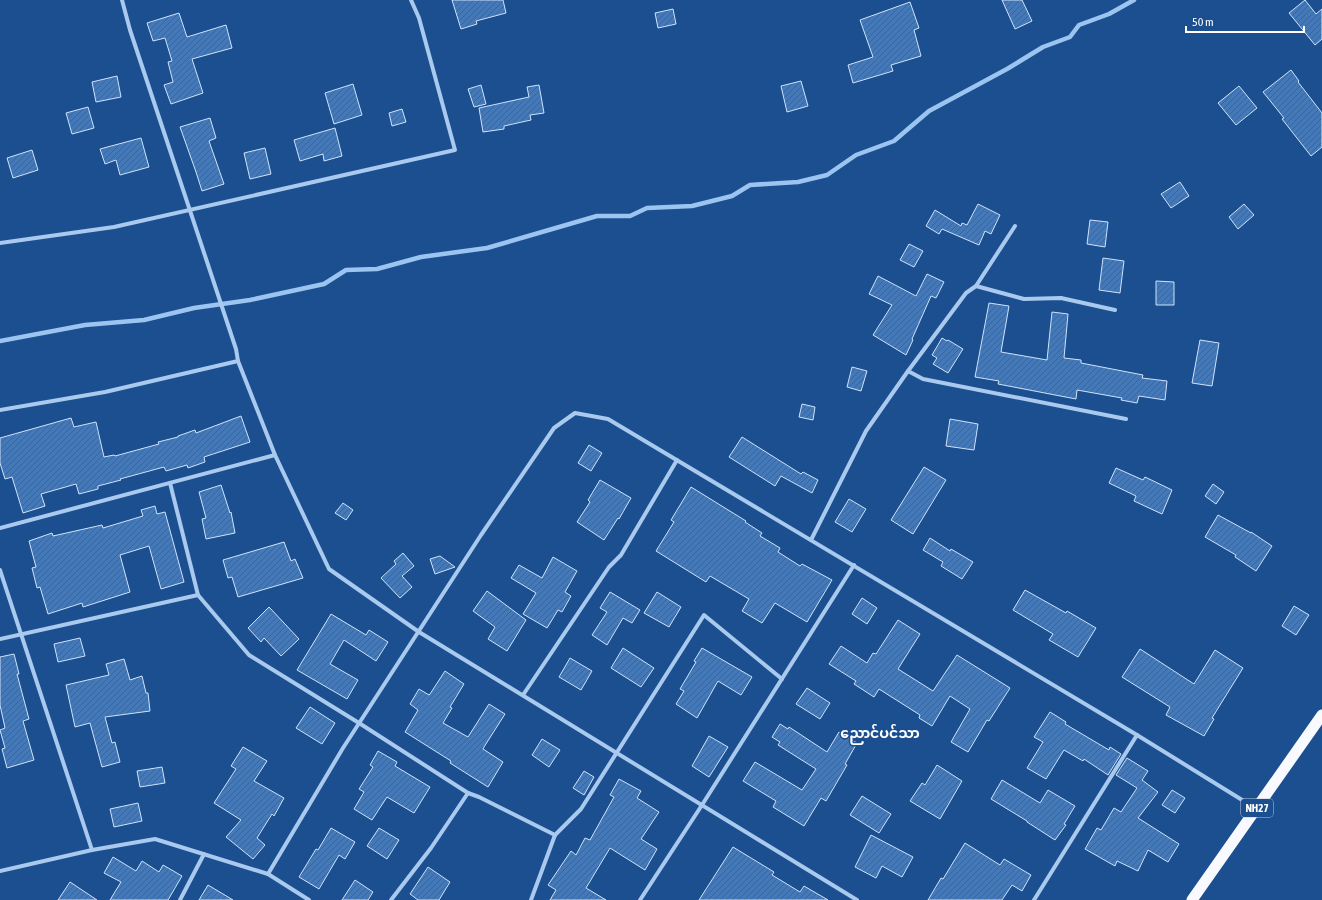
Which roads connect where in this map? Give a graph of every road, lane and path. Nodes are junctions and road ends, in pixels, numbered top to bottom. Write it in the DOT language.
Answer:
graph roads {
  1 [pos="122,0"];
  2 [pos="411,0"];
  3 [pos="189,211"];
  4 [pos="1015,226"];
  5 [pos="0,243"];
  6 [pos="976,286"];
  7 [pos="1115,310"];
  8 [pos="238,361"];
  9 [pos="908,371"];
  10 [pos="0,410"];
  11 [pos="1126,419"];
  12 [pos="275,455"];
  13 [pos="677,460"];
  14 [pos="170,482"];
  15 [pos="0,528"];
  16 [pos="811,540"];
  17 [pos="854,565"];
  18 [pos="0,570"];
  19 [pos="198,595"];
  20 [pos="419,632"];
  21 [pos="21,635"];
  22 [pos="0,639"];
  23 [pos="782,679"];
  24 [pos="523,696"];
  25 [pos="1322,715"];
  26 [pos="359,723"];
  27 [pos="1137,735"];
  28 [pos="616,753"];
  29 [pos="468,793"];
  30 [pos="702,805"];
  31 [pos="1258,807"];
  32 [pos="555,835"];
  33 [pos="92,850"];
  34 [pos="204,854"];
  35 [pos="0,871"];
  36 [pos="268,874"];
  37 [pos="180,900"];
  38 [pos="309,900"];
  39 [pos="391,900"];
  40 [pos="532,900"];
  41 [pos="640,900"];
  42 [pos="857,900"];
  43 [pos="1034,900"];
  44 [pos="1192,900"];
  1 -- 3 [label="street"];
  2 -- 3 [label="street"];
  3 -- 5 [label="street"];
  3 -- 8 [label="street"];
  4 -- 6 [label="street"];
  6 -- 7 [label="street"];
  6 -- 9 [label="street"];
  8 -- 10 [label="street"];
  8 -- 12 [label="street"];
  9 -- 11 [label="street"];
  9 -- 16 [label="street"];
  12 -- 14 [label="street"];
  12 -- 20 [label="street"];
  13 -- 16 [label="street"];
  13 -- 20 [label="street"];
  13 -- 24 [label="street"];
  14 -- 15 [label="street"];
  14 -- 19 [label="street"];
  16 -- 17 [label="street"];
  17 -- 23 [label="street"];
  17 -- 27 [label="street"];
  18 -- 21 [label="street"];
  19 -- 21 [label="street"];
  19 -- 26 [label="street"];
  20 -- 24 [label="street"];
  20 -- 26 [label="street"];
  21 -- 22 [label="street"];
  21 -- 33 [label="street"];
  23 -- 28 [label="street"];
  23 -- 30 [label="street"];
  24 -- 28 [label="street"];
  25 -- 31 [label="highway, NH27"];
  26 -- 29 [label="street"];
  26 -- 36 [label="street"];
  27 -- 31 [label="street"];
  27 -- 43 [label="street"];
  28 -- 30 [label="street"];
  28 -- 32 [label="street"];
  29 -- 32 [label="street"];
  29 -- 39 [label="street"];
  30 -- 41 [label="street"];
  30 -- 42 [label="street"];
  31 -- 44 [label="highway, NH27"];
  32 -- 40 [label="street"];
  33 -- 34 [label="street"];
  33 -- 35 [label="street"];
  34 -- 36 [label="street"];
  34 -- 37 [label="street"];
  36 -- 38 [label="street"];
}
